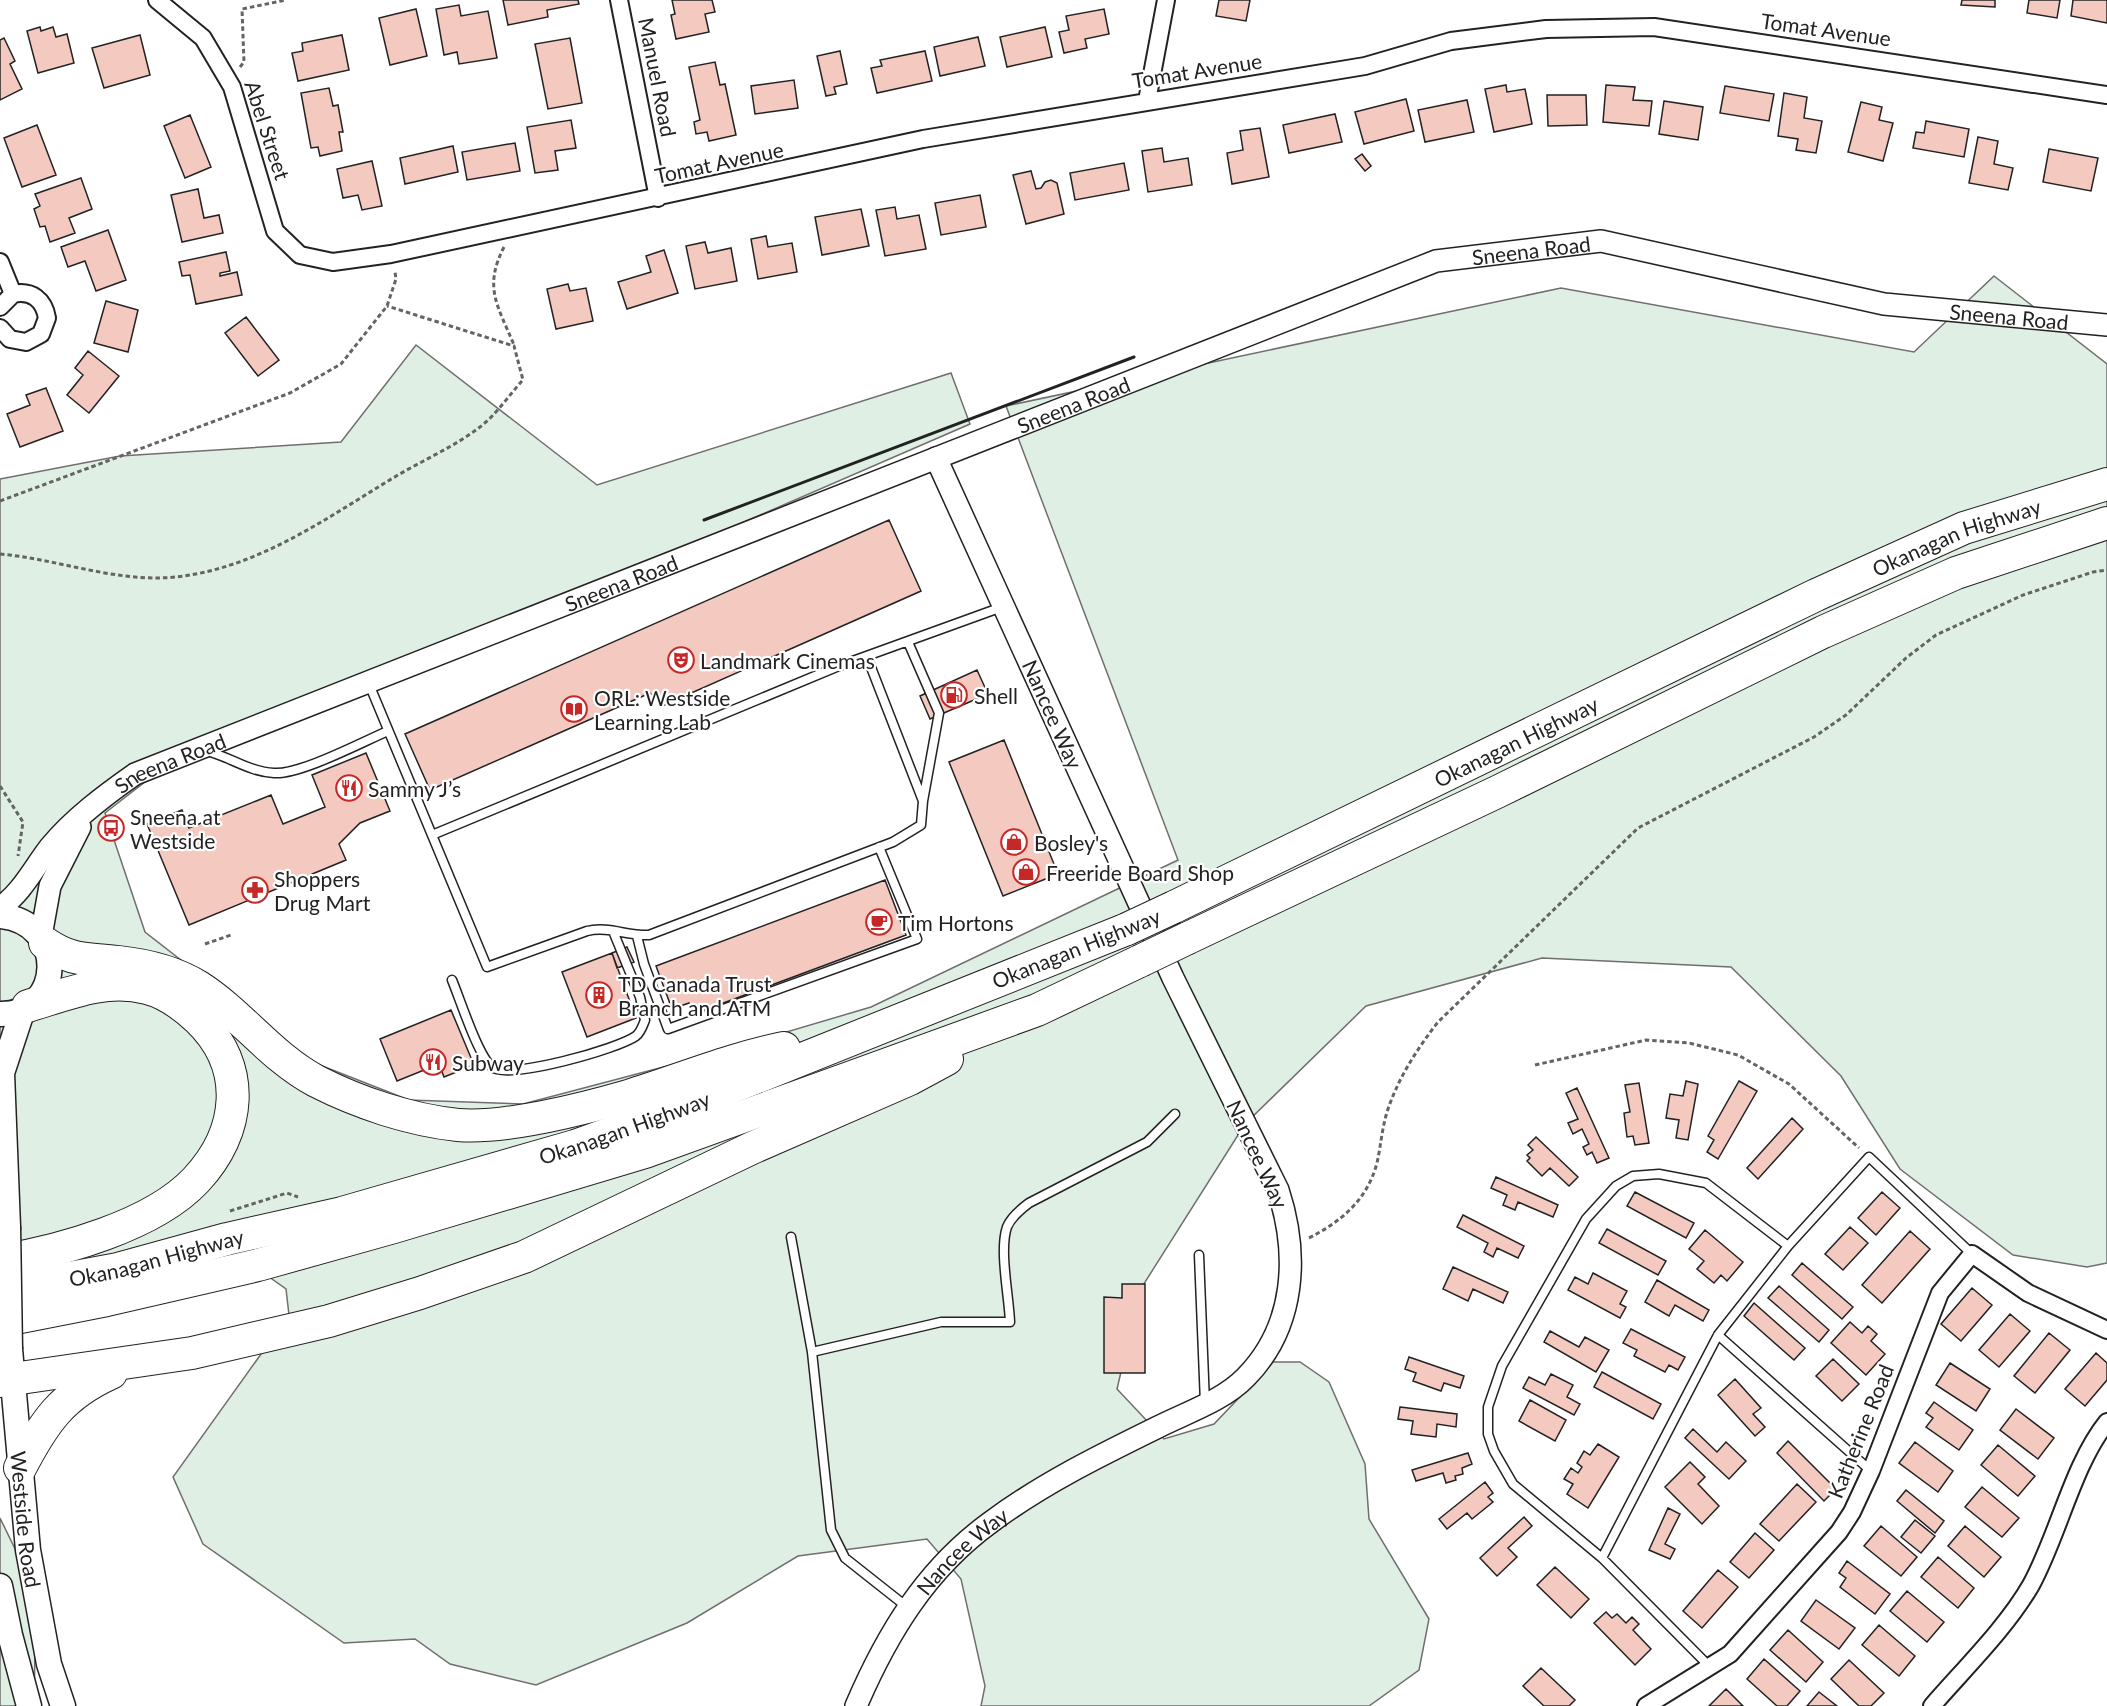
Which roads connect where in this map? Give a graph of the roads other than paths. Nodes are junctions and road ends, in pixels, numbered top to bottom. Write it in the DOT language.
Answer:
graph roads {
  1 [pos="157,0"];
  2 [pos="620,0"];
  3 [pos="1166,0"];
  4 [pos="2107,95"];
  5 [pos="1147,101"];
  6 [pos="658,198"];
  7 [pos="300,255"];
  8 [pos="0,262"];
  9 [pos="13,294"];
  10 [pos="0,307"];
  11 [pos="2107,325"];
  12 [pos="0,328"];
  13 [pos="936,458"];
  14 [pos="2107,484"];
  15 [pos="2107,523"];
  16 [pos="1005,606"];
  17 [pos="908,642"];
  18 [pos="867,657"];
  19 [pos="368,683"];
  20 [pos="388,731"];
  21 [pos="198,748"];
  22 [pos="923,801"];
  23 [pos="86,813"];
  24 [pos="432,835"];
  25 [pos="879,847"];
  26 [pos="0,908"];
  27 [pos="0,916"];
  28 [pos="613,931"];
  29 [pos="637,936"];
  30 [pos="43,939"];
  31 [pos="452,980"];
  32 [pos="17,1010"];
  33 [pos="1037,1010"];
  34 [pos="864,1032"];
  35 [pos="1175,1114"];
  36 [pos="791,1238"];
  37 [pos="1788,1246"];
  38 [pos="1972,1254"];
  39 [pos="1199,1255"];
  40 [pos="0,1261"];
  41 [pos="0,1291"];
  42 [pos="2107,1330"];
  43 [pos="5,1335"];
  44 [pos="1718,1335"];
  45 [pos="812,1352"];
  46 [pos="136,1362"];
  47 [pos="6,1381"];
  48 [pos="1205,1404"];
  49 [pos="2107,1422"];
  50 [pos="20,1468"];
  51 [pos="1871,1471"];
  52 [pos="1602,1558"];
  53 [pos="0,1586"];
  54 [pos="907,1607"];
  55 [pos="1711,1668"];
  56 [pos="29,1706"];
  57 [pos="63,1706"];
  58 [pos="856,1706"];
  59 [pos="1646,1706"];
  60 [pos="1932,1706"];
  1 -- 7 [label="street, Abel Street"];
  2 -- 6 [label="street, Manuel Road"];
  3 -- 5 [label="street"];
  4 -- 5 [label="street, Tomat Avenue"];
  5 -- 6 [label="street, Tomat Avenue"];
  6 -- 7 [label="street, Tomat Avenue"];
  8 -- 9 [label="street"];
  9 -- 10 [label="street"];
  9 -- 12 [label="street"];
  11 -- 13 [label="street, Sneena Road"];
  13 -- 16 [label="street, Nancee Way"];
  13 -- 19 [label="street, Sneena Road"];
  14 -- 34 [label="highway, Okanagan Highway, bridge"];
  15 -- 33 [label="highway, Okanagan Highway, bridge"];
  16 -- 17 [label="lane"];
  16 -- 48 [label="street, Nancee Way"];
  17 -- 18 [label="lane"];
  17 -- 22 [label="lane"];
  18 -- 22 [label="lane"];
  18 -- 24 [label="lane"];
  19 -- 20 [label="lane"];
  19 -- 21 [label="street, Sneena Road"];
  20 -- 21 [label="lane"];
  20 -- 24 [label="lane"];
  21 -- 23 [label="street, Sneena Road"];
  22 -- 25 [label="lane"];
  23 -- 26 [label="street, Sneena Road"];
  23 -- 30 [label="street, Sneena Road"];
  24 -- 28 [label="lane"];
  25 -- 29 [label="lane"];
  25 -- 29 [label="lane"];
  27 -- 30 [label="main road"];
  28 -- 29 [label="lane"];
  28 -- 31 [label="lane"];
  30 -- 32 [label="main road"];
  30 -- 34 [label="highway"];
  32 -- 40 [label="highway"];
  32 -- 43 [label="main road, Westside Road, bridge"];
  33 -- 43 [label="highway, Okanagan Highway"];
  33 -- 46 [label="highway"];
  34 -- 41 [label="highway, Okanagan Highway"];
  35 -- 45 [label="lane"];
  36 -- 45 [label="lane"];
  37 -- 38 [label="lane"];
  37 -- 44 [label="lane"];
  37 -- 52 [label="lane"];
  38 -- 42 [label="street"];
  38 -- 51 [label="street, Katherine Road"];
  39 -- 48 [label="lane"];
  43 -- 47 [label="main road, Westside Road"];
  44 -- 51 [label="lane"];
  44 -- 52 [label="lane"];
  45 -- 54 [label="lane"];
  46 -- 47 [label="highway"];
  46 -- 50 [label="highway"];
  47 -- 50 [label="main road, Westside Road"];
  48 -- 54 [label="street, Nancee Way"];
  49 -- 60 [label="street"];
  50 -- 57 [label="main road, Westside Road"];
  51 -- 55 [label="street, Katherine Road"];
  52 -- 55 [label="lane"];
  53 -- 56 [label="main road, Westside Road"];
  54 -- 58 [label="street, Nancee Way"];
  55 -- 59 [label="street, Katherine Road"];
}
